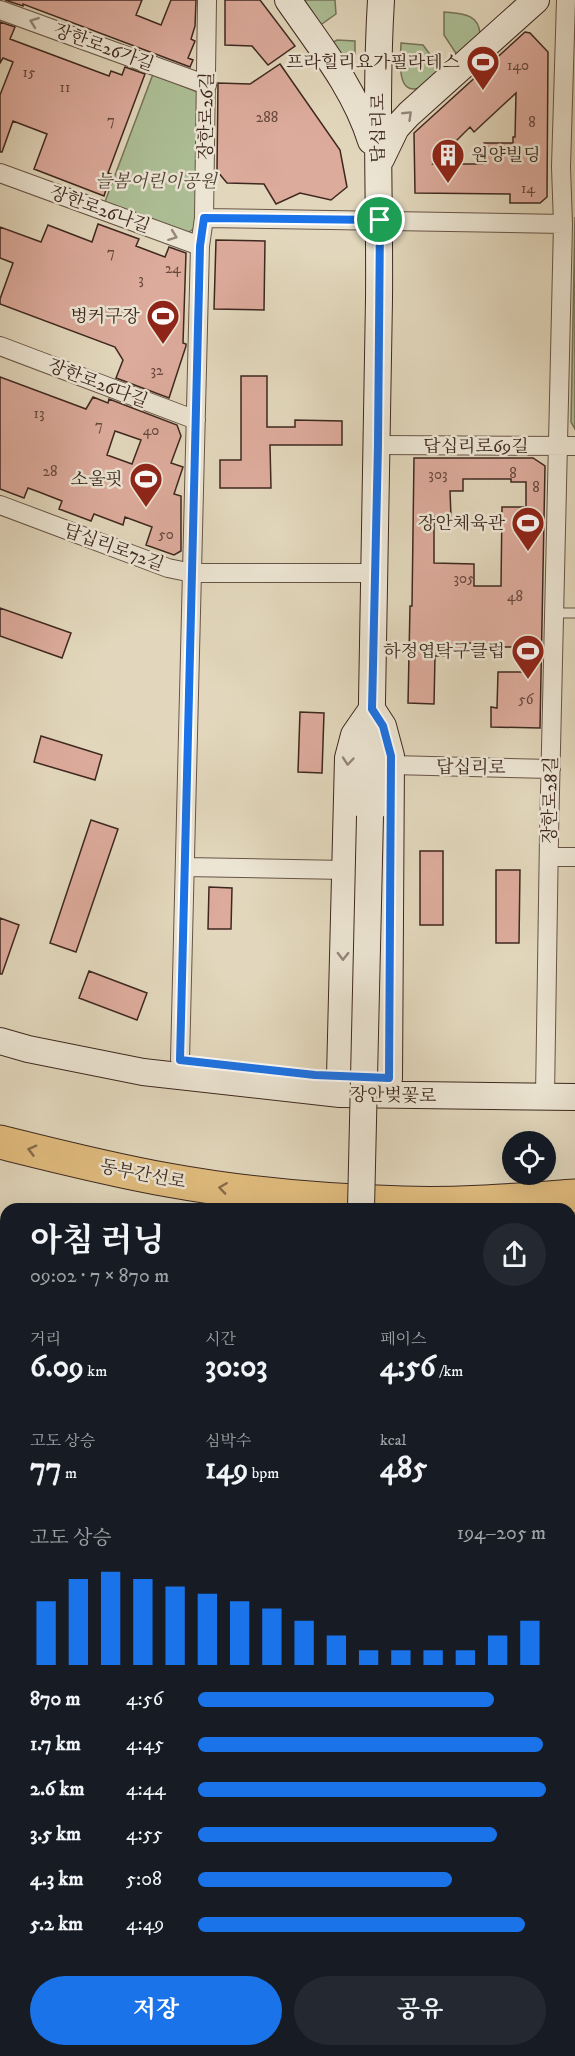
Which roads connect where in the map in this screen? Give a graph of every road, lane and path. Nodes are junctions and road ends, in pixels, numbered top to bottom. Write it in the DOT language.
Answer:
graph roads {
  1 [pos="207,0"];
  2 [pos="288,0"];
  3 [pos="381,0"];
  4 [pos="536,0"];
  5 [pos="566,0"];
  6 [pos="0,10"];
  7 [pos="207,85"];
  8 [pos="379,164"];
  9 [pos="568,167"];
  10 [pos="0,173"];
  11 [pos="204,218"];
  12 [pos="380,220"];
  13 [pos="563,224"];
  14 [pos="200,246"];
  15 [pos="0,346"];
  16 [pos="196,420"];
  17 [pos="378,445"];
  18 [pos="567,446"];
  19 [pos="0,505"];
  20 [pos="192,573"];
  21 [pos="374,573"];
  22 [pos="554,613"];
  23 [pos="575,613"];
  24 [pos="372,709"];
  25 [pos="392,765"];
  26 [pos="551,769"];
  27 [pos="549,857"];
  28 [pos="575,857"];
  29 [pos="185,867"];
  30 [pos="345,870"];
  31 [pos="0,1025"];
  32 [pos="0,1041"];
  33 [pos="180,1060"];
  34 [pos="340,1076"];
  35 [pos="389,1078"];
  36 [pos="575,1082"];
  37 [pos="545,1089"];
  38 [pos="575,1097"];
  39 [pos="0,1142"];
  40 [pos="575,1196"];
  41 [pos="361,1203"];
  1 -- 7 [label="street, 장한로26길"];
  2 -- 8 [label="main road"];
  3 -- 8 [label="main road, 답십리로"];
  8 -- 4 [label="main road, one-way"];
  5 -- 9 [label="street, 장한로28길"];
  7 -- 6 [label="street, 장한로26가길, one-way"];
  7 -- 11 [label="street, 장한로26길"];
  8 -- 12 [label="main road, 답십리로"];
  9 -- 13 [label="street, 장한로28길"];
  10 -- 14 [label="street, 장한로26나길, one-way"];
  11 -- 12 [label="street"];
  11 -- 14 [label="street, 장한로26길"];
  12 -- 13 [label="street"];
  12 -- 17 [label="main road, 답십리로"];
  13 -- 18 [label="street, 장한로28길"];
  14 -- 16 [label="street, 장한로26길"];
  15 -- 16 [label="street, 장한로26다길"];
  16 -- 20 [label="street, 장한로26길"];
  17 -- 18 [label="street, 답십리로69길"];
  17 -- 21 [label="main road, 답십리로"];
  18 -- 22 [label="street, 장한로28길"];
  19 -- 20 [label="street, 답십리로72길"];
  20 -- 21 [label="street, 답십리로72길"];
  20 -- 29 [label="street, 장한로26길"];
  21 -- 24 [label="main road, 답십리로"];
  22 -- 23 [label="lane"];
  22 -- 26 [label="street, 장한로28길"];
  24 -- 25 [label="main road"];
  24 -- 30 [label="main road, one-way"];
  24 -- 41 [label="main road, 답십리로, bridge"];
  25 -- 26 [label="street, 답십리로"];
  25 -- 35 [label="main road"];
  26 -- 27 [label="street, 장한로28길"];
  27 -- 28 [label="street"];
  27 -- 37 [label="street, 장한로28길"];
  29 -- 30 [label="street"];
  29 -- 33 [label="street, 장한로26길"];
  30 -- 34 [label="main road, one-way"];
  31 -- 33 [label="main road, 장안벚꽃로"];
  32 -- 37 [label="main road, 장안벚꽃로"];
  33 -- 34 [label="main road, 장안벚꽃로"];
  34 -- 35 [label="main road, 장안벚꽃로"];
  35 -- 37 [label="main road, 장안벚꽃로"];
  36 -- 37 [label="main road, 장안벚꽃로"];
  37 -- 38 [label="main road, 장안벚꽃로"];
  40 -- 39 [label="highway, 동부간선로, one-way"];
}
